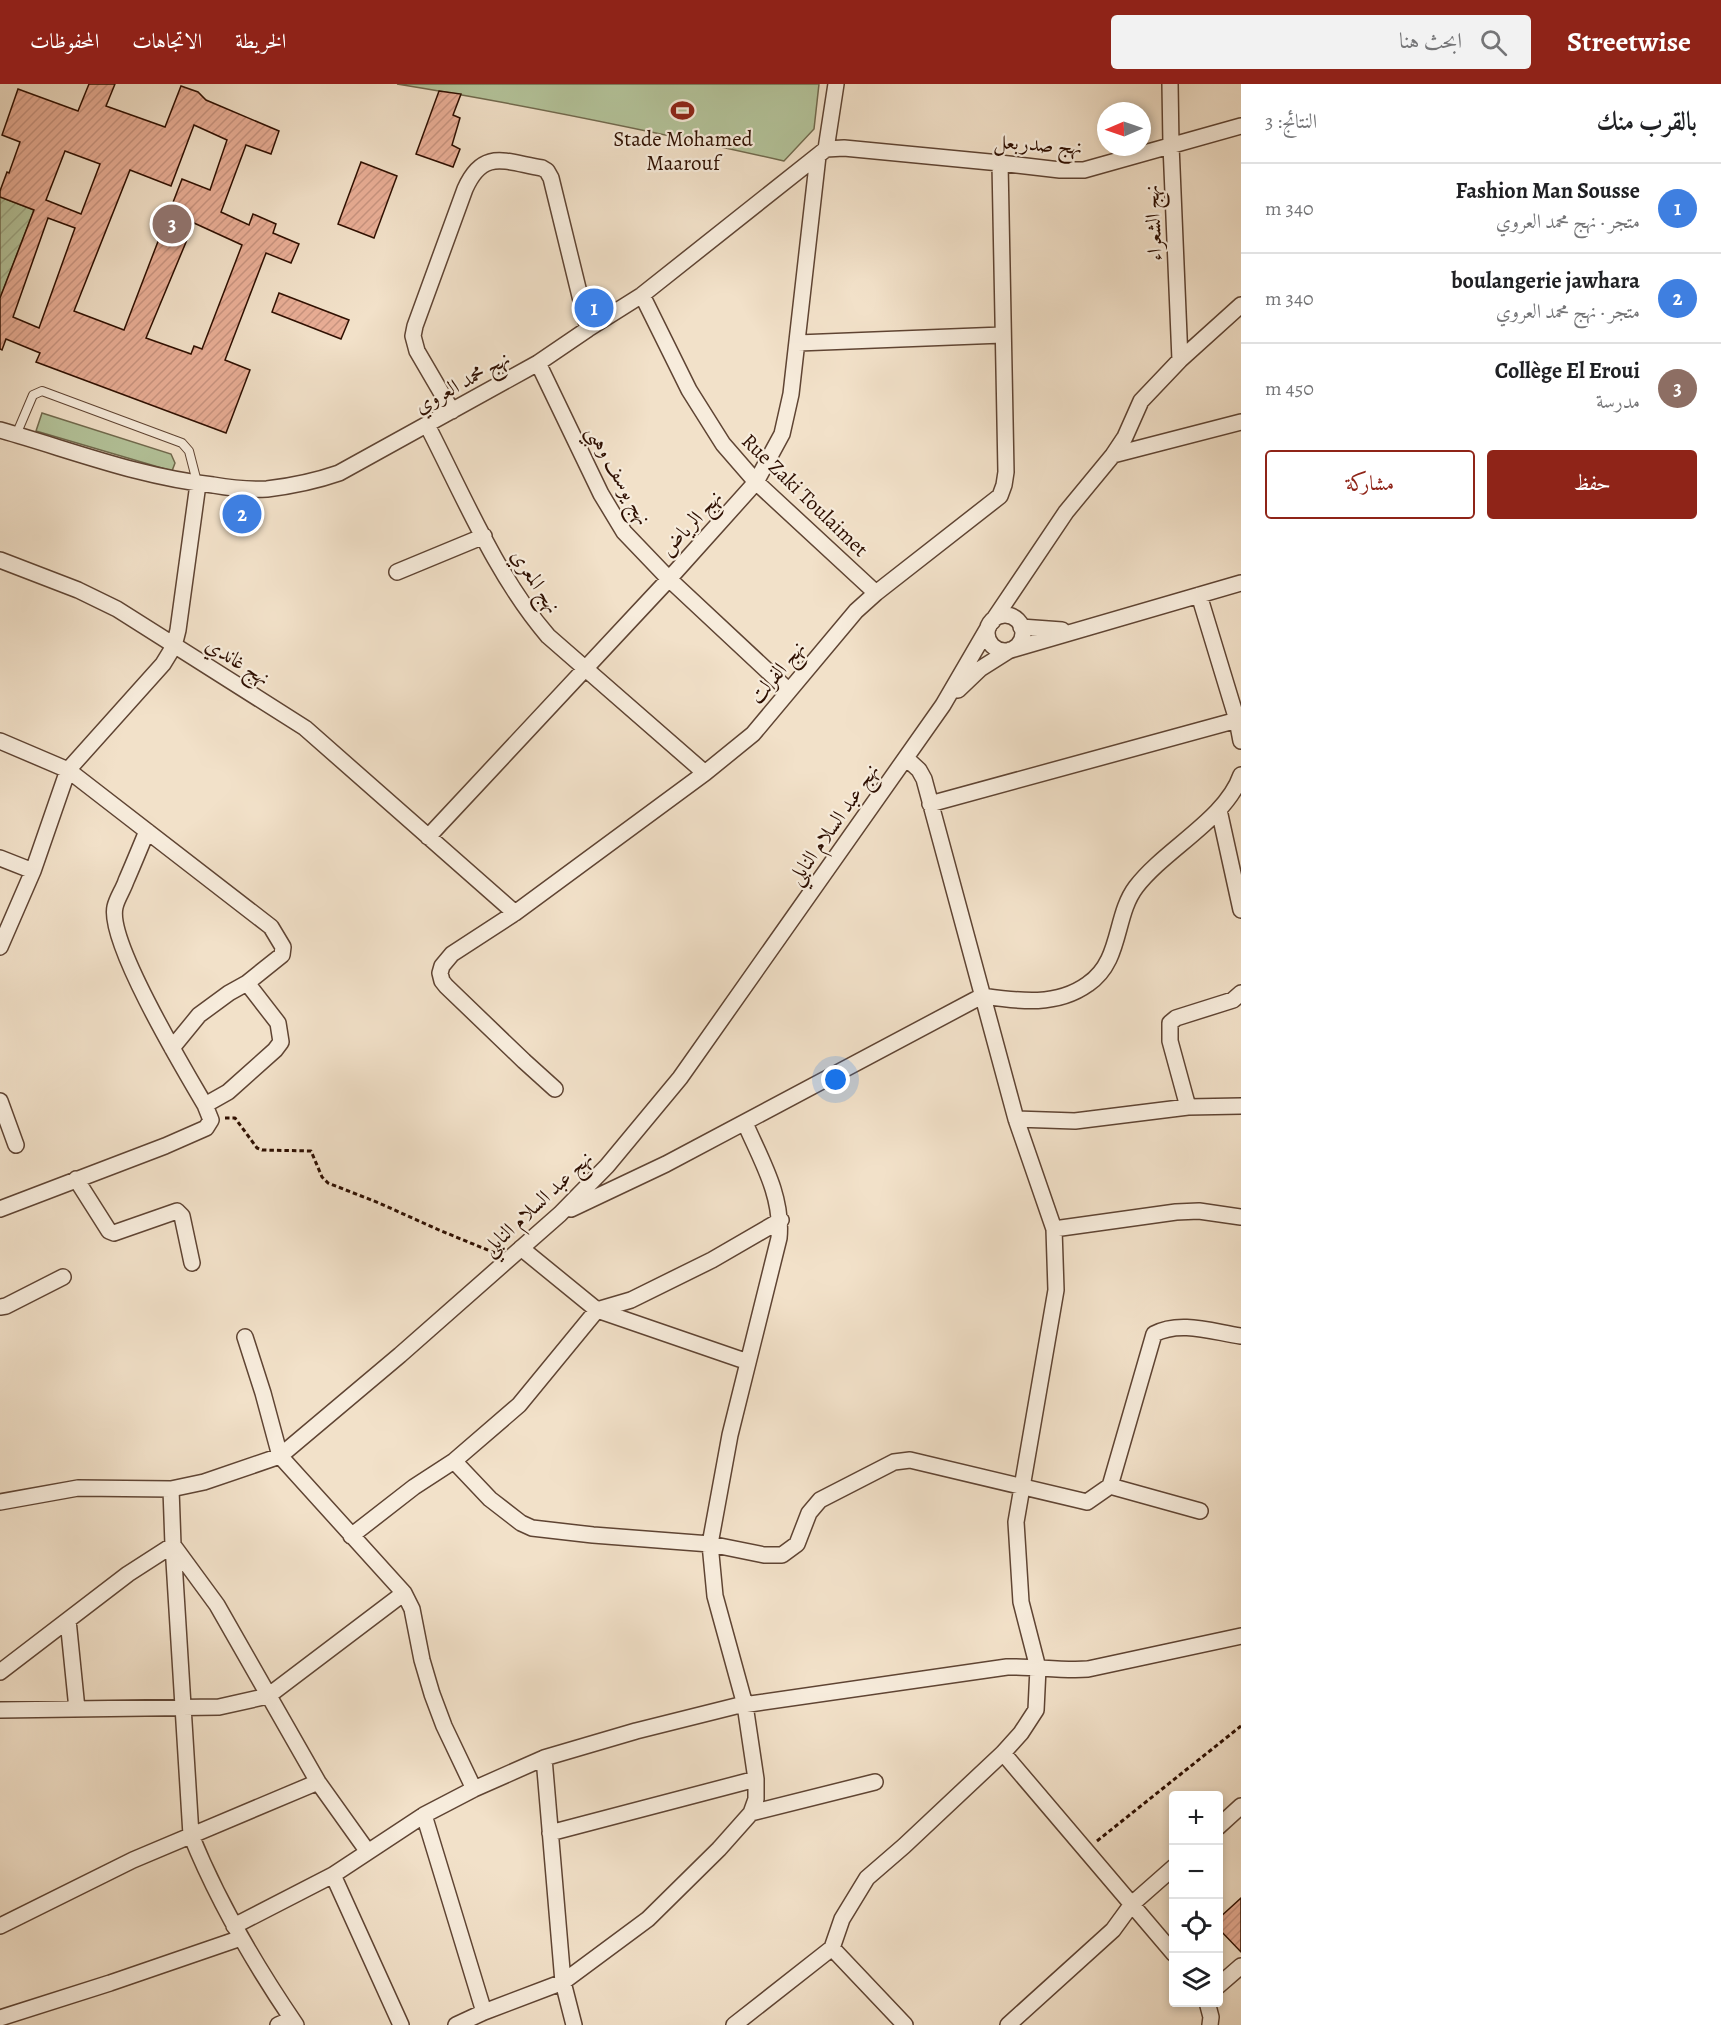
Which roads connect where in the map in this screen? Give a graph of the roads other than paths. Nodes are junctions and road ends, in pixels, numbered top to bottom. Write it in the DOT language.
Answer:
graph roads {
  1 [pos="836,84"];
  2 [pos="1170,84"];
  3 [pos="1241,126"];
  4 [pos="1171,145"];
  5 [pos="822,152"];
  6 [pos="1000,162"];
  7 [pos="642,296"];
  8 [pos="1241,305"];
  9 [pos="588,328"];
  10 [pos="1002,335"];
  11 [pos="798,343"];
  12 [pos="1180,360"];
  13 [pos="538,363"];
  14 [pos="452,411"];
  15 [pos="1241,422"];
  16 [pos="428,426"];
  17 [pos="0,430"];
  18 [pos="16,435"];
  19 [pos="1113,455"];
  20 [pos="756,482"];
  21 [pos="198,484"];
  22 [pos="484,536"];
  23 [pos="0,560"];
  24 [pos="397,572"];
  25 [pos="1022,576"];
  26 [pos="669,579"];
  27 [pos="1241,583"];
  28 [pos="876,593"];
  29 [pos="1199,595"];
  30 [pos="991,624"];
  31 [pos="1020,625"];
  32 [pos="1077,630"];
  33 [pos="174,646"];
  34 [pos="1012,649"];
  35 [pos="585,667"];
  36 [pos="789,691"];
  37 [pos="944,705"];
  38 [pos="1239,719"];
  39 [pos="0,741"];
  40 [pos="1241,741"];
  41 [pos="906,758"];
  42 [pos="68,770"];
  43 [pos="705,773"];
  44 [pos="1241,775"];
  45 [pos="930,804"];
  46 [pos="1219,810"];
  47 [pos="147,831"];
  48 [pos="428,837"];
  49 [pos="0,858"];
  50 [pos="33,871"];
  51 [pos="1241,910"];
  52 [pos="515,913"];
  53 [pos="0,947"];
  54 [pos="247,982"];
  55 [pos="1241,993"];
  56 [pos="982,996"];
  57 [pos="172,1048"];
  58 [pos="555,1089"];
  59 [pos="0,1101"];
  60 [pos="205,1105"];
  61 [pos="1241,1106"];
  62 [pos="1188,1107"];
  63 [pos="1016,1119"];
  64 [pos="745,1123"];
  65 [pos="16,1145"];
  66 [pos="75,1179"];
  67 [pos="0,1209"];
  68 [pos="560,1214"];
  69 [pos="1241,1217"];
  70 [pos="781,1220"];
  71 [pos="1054,1229"];
  72 [pos="521,1248"];
  73 [pos="192,1263"];
  74 [pos="63,1276"];
  75 [pos="0,1307"];
  76 [pos="597,1310"];
  77 [pos="1241,1336"];
  78 [pos="244,1337"];
  79 [pos="748,1362"];
  80 [pos="280,1456"];
  81 [pos="454,1461"];
  82 [pos="1110,1485"];
  83 [pos="1022,1486"];
  84 [pos="171,1489"];
  85 [pos="0,1502"];
  86 [pos="1200,1511"];
  87 [pos="351,1536"];
  88 [pos="710,1544"];
  89 [pos="173,1545"];
  90 [pos="404,1593"];
  91 [pos="68,1620"];
  92 [pos="1241,1636"];
  93 [pos="1038,1668"];
  94 [pos="0,1672"];
  95 [pos="268,1696"];
  96 [pos="745,1705"];
  97 [pos="77,1709"];
  98 [pos="184,1709"];
  99 [pos="0,1710"];
  100 [pos="1003,1753"];
  101 [pos="544,1758"];
  102 [pos="756,1779"];
  103 [pos="318,1782"];
  104 [pos="875,1782"];
  105 [pos="474,1789"];
  106 [pos="1241,1806"];
  107 [pos="751,1813"];
  108 [pos="424,1815"];
  109 [pos="1223,1822"];
  110 [pos="550,1833"];
  111 [pos="191,1835"];
  112 [pos="368,1852"];
  113 [pos="1169,1871"];
  114 [pos="333,1875"];
  115 [pos="1132,1904"];
  116 [pos="0,1926"];
  117 [pos="238,1932"];
  118 [pos="832,1948"];
  119 [pos="1172,1953"];
  120 [pos="1241,1966"];
  121 [pos="563,1982"];
  122 [pos="1223,1982"];
  123 [pos="1208,2007"];
  124 [pos="484,2012"];
  125 [pos="0,2018"];
  126 [pos="289,2023"];
  127 [pos="401,2025"];
  128 [pos="456,2025"];
  129 [pos="574,2025"];
  130 [pos="734,2025"];
  131 [pos="905,2025"];
  132 [pos="1008,2025"];
  133 [pos="1210,2025"];
  1 -- 5 [label="street"];
  2 -- 4 [label="street, نهج الشعراء"];
  3 -- 4 [label="street, نهج صدربعل"];
  4 -- 6 [label="street, نهج صدربعل"];
  4 -- 12 [label="street, نهج الشعراء"];
  5 -- 6 [label="street, نهج صدربعل"];
  5 -- 7 [label="street, نهج محمد العروي"];
  5 -- 11 [label="street, نهج الرياض"];
  6 -- 10 [label="street, نهج الفرلت"];
  7 -- 9 [label="street, نهج محمد العروي"];
  7 -- 20 [label="street, Rue Zaki Toulaimet"];
  8 -- 12 [label="street, نهج عبد السلام النابلي"];
  9 -- 13 [label="street, نهج محمد العروي"];
  9 -- 14 [label="street"];
  10 -- 11 [label="street"];
  10 -- 28 [label="street, نهج الفرلت"];
  11 -- 20 [label="street, نهج الرياض"];
  12 -- 19 [label="street, نهج عبد السلام النابلي"];
  13 -- 14 [label="street, نهج محمد العروي"];
  13 -- 26 [label="street, نهج يوسف وهبي"];
  14 -- 16 [label="street, نهج محمد العروي"];
  15 -- 19 [label="street"];
  16 -- 21 [label="street, نهج محمد العروي"];
  16 -- 22 [label="street, نهج المعري"];
  17 -- 18 [label="street, نهج محمد العروي"];
  18 -- 21 [label="street, نهج محمد العروي"];
  18 -- 21 [label="lane"];
  19 -- 25 [label="street, نهج عبد السلام النابلي"];
  20 -- 26 [label="street, نهج الرياض"];
  20 -- 28 [label="street, Rue Zaki Toulaimet"];
  21 -- 33 [label="street"];
  22 -- 24 [label="street"];
  22 -- 35 [label="street, نهج المعري"];
  23 -- 33 [label="street, نهج غاندي"];
  25 -- 30 [label="street, نهج عبد السلام النابلي"];
  25 -- 31 [label="street, نهج عبد السلام النابلي"];
  26 -- 35 [label="street, نهج الرياض"];
  26 -- 36 [label="street, نهج يوسف وهبي"];
  27 -- 29 [label="street, نهج عبد السلام النابلي"];
  28 -- 36 [label="street, نهج الفرلت"];
  29 -- 32 [label="street, نهج عبد السلام النابلي"];
  29 -- 38 [label="street"];
  30 -- 31 [label="street"];
  30 -- 34 [label="street"];
  30 -- 37 [label="street, نهج عبد السلام النابلي"];
  31 -- 32 [label="street"];
  31 -- 34 [label="street"];
  32 -- 34 [label="street, نهج عبد السلام النابلي"];
  33 -- 42 [label="street"];
  33 -- 48 [label="street, نهج غاندي"];
  34 -- 37 [label="street, نهج عبد السلام النابلي"];
  35 -- 43 [label="street, نهج المعري"];
  35 -- 48 [label="street, نهج الرياض"];
  36 -- 43 [label="street, نهج الفرلت"];
  37 -- 41 [label="street, نهج عبد السلام النابلي"];
  38 -- 40 [label="street"];
  38 -- 45 [label="street"];
  39 -- 42 [label="street"];
  41 -- 45 [label="street"];
  41 -- 68 [label="street, نهج عبد السلام النابلي"];
  42 -- 47 [label="street"];
  42 -- 50 [label="street"];
  43 -- 52 [label="street, نهج الفرلت"];
  44 -- 46 [label="street"];
  45 -- 56 [label="street"];
  46 -- 51 [label="street"];
  46 -- 56 [label="street"];
  47 -- 54 [label="street"];
  47 -- 57 [label="street"];
  48 -- 52 [label="street, نهج غاندي"];
  49 -- 50 [label="street"];
  50 -- 53 [label="street"];
  52 -- 58 [label="street, نهج الفرلت"];
  54 -- 57 [label="street"];
  54 -- 60 [label="street"];
  55 -- 62 [label="street"];
  56 -- 63 [label="street"];
  56 -- 64 [label="street"];
  57 -- 60 [label="street"];
  59 -- 65 [label="street"];
  60 -- 66 [label="street"];
  61 -- 62 [label="street"];
  62 -- 63 [label="street"];
  63 -- 71 [label="street"];
  64 -- 68 [label="street"];
  64 -- 70 [label="street"];
  66 -- 67 [label="street"];
  66 -- 73 [label="street"];
  68 -- 72 [label="street, نهج عبد السلام النابلي"];
  69 -- 71 [label="street"];
  70 -- 76 [label="street"];
  70 -- 79 [label="street"];
  71 -- 83 [label="street"];
  72 -- 76 [label="street"];
  72 -- 80 [label="street, نهج عبد السلام النابلي"];
  74 -- 75 [label="street"];
  76 -- 79 [label="street"];
  76 -- 81 [label="street"];
  77 -- 82 [label="street"];
  78 -- 80 [label="street"];
  79 -- 88 [label="street"];
  80 -- 84 [label="street, نهج عبد السلام النابلي"];
  80 -- 87 [label="street"];
  81 -- 87 [label="street"];
  81 -- 88 [label="street"];
  82 -- 83 [label="street"];
  82 -- 86 [label="street"];
  83 -- 88 [label="street"];
  83 -- 93 [label="street"];
  84 -- 85 [label="street, نهج عبد السلام النابلي"];
  84 -- 89 [label="street"];
  87 -- 90 [label="street"];
  88 -- 96 [label="street"];
  89 -- 91 [label="street"];
  89 -- 95 [label="street"];
  89 -- 98 [label="street"];
  90 -- 95 [label="street"];
  90 -- 105 [label="street"];
  91 -- 94 [label="street"];
  91 -- 97 [label="street"];
  92 -- 93 [label="street"];
  93 -- 96 [label="street"];
  93 -- 100 [label="street"];
  95 -- 98 [label="street"];
  95 -- 103 [label="street"];
  96 -- 101 [label="street"];
  96 -- 102 [label="street"];
  97 -- 98 [label="street"];
  97 -- 99 [label="street"];
  98 -- 111 [label="street"];
  100 -- 115 [label="street"];
  100 -- 118 [label="street"];
  101 -- 105 [label="street"];
  101 -- 110 [label="street"];
  102 -- 107 [label="street"];
  102 -- 110 [label="street"];
  103 -- 111 [label="street"];
  103 -- 112 [label="street"];
  104 -- 107 [label="street"];
  105 -- 108 [label="street"];
  106 -- 109 [label="street"];
  107 -- 121 [label="street"];
  108 -- 112 [label="street"];
  108 -- 124 [label="street"];
  110 -- 121 [label="street"];
  111 -- 116 [label="street"];
  111 -- 117 [label="street"];
  112 -- 114 [label="street"];
  113 -- 115 [label="street"];
  114 -- 117 [label="street"];
  114 -- 127 [label="street"];
  115 -- 119 [label="street"];
  115 -- 132 [label="street"];
  117 -- 125 [label="street"];
  117 -- 126 [label="street"];
  118 -- 130 [label="street"];
  118 -- 131 [label="street"];
  120 -- 122 [label="street"];
  121 -- 124 [label="street"];
  121 -- 129 [label="street"];
  123 -- 133 [label="street"];
  124 -- 128 [label="street"];
}
